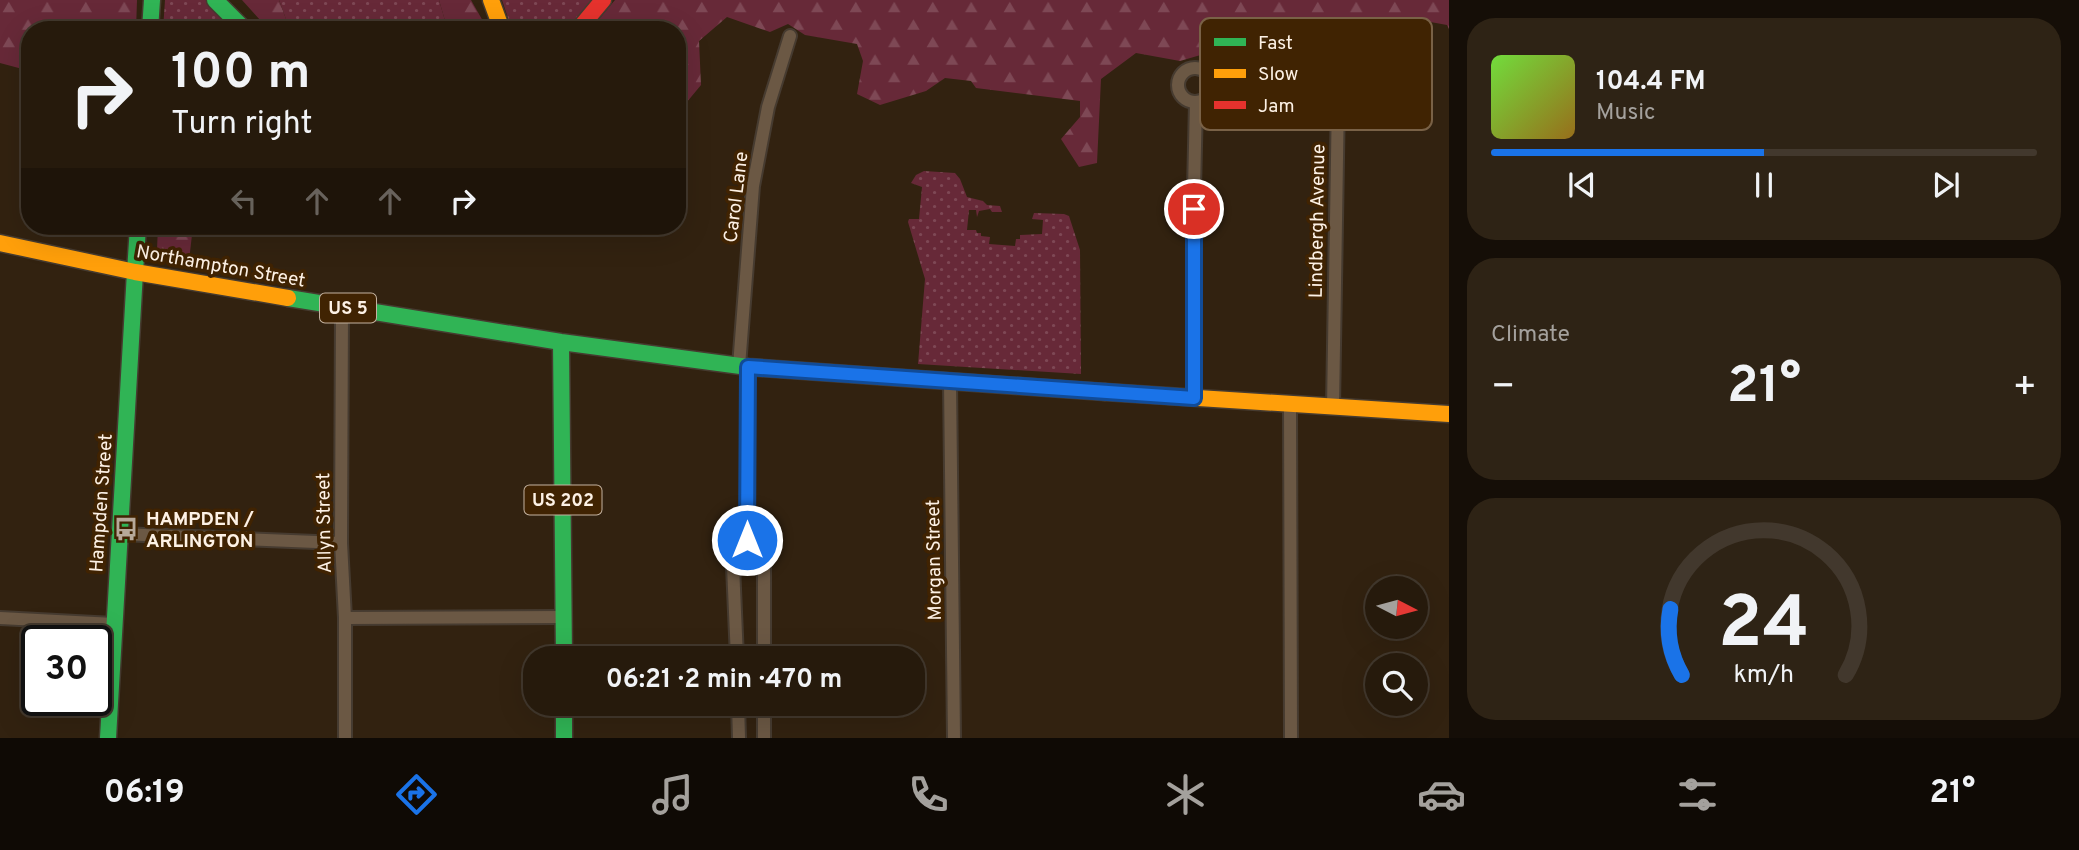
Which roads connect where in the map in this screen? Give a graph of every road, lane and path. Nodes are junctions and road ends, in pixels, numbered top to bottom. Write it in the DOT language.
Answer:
graph roads {
  1 [pos="152,0"];
  2 [pos="215,0"];
  3 [pos="491,0"];
  4 [pos="603,0"];
  5 [pos="151,21"];
  6 [pos="236,21"];
  7 [pos="499,21"];
  8 [pos="586,21"];
  9 [pos="790,36"];
  10 [pos="1196,102"];
  11 [pos="1337,130"];
  12 [pos="137,235"];
  13 [pos="0,243"];
  14 [pos="135,272"];
  15 [pos="342,307"];
  16 [pos="561,342"];
  17 [pos="743,366"];
  18 [pos="950,382"];
  19 [pos="1194,398"];
  20 [pos="1290,405"];
  21 [pos="1333,408"];
  22 [pos="1449,414"];
  23 [pos="120,534"];
  24 [pos="747,540"];
  25 [pos="341,543"];
  26 [pos="564,617"];
  27 [pos="0,618"];
  28 [pos="345,618"];
  29 [pos="114,624"];
  30 [pos="564,646"];
  31 [pos="736,646"];
  32 [pos="764,646"];
  33 [pos="564,716"];
  34 [pos="738,716"];
  35 [pos="764,716"];
  36 [pos="108,738"];
  37 [pos="345,738"];
  38 [pos="564,738"];
  39 [pos="739,738"];
  40 [pos="764,738"];
  41 [pos="954,738"];
  42 [pos="1291,738"];
  1 -- 5 [label="main road"];
  2 -- 6 [label="main road"];
  3 -- 7 [label="main road"];
  4 -- 8 [label="main road"];
  9 -- 17 [label="street, Carol Lane"];
  10 -- 19 [label="street"];
  11 -- 21 [label="street, Lindbergh Avenue"];
  12 -- 14 [label="main road, Hampden Street"];
  13 -- 14 [label="main road, Northampton Street / US 5"];
  14 -- 15 [label="main road, Northampton Street / US 5"];
  14 -- 23 [label="main road, Hampden Street"];
  15 -- 16 [label="main road, Northampton Street / US 5"];
  15 -- 25 [label="street, Allyn Street"];
  16 -- 17 [label="main road, US 5"];
  16 -- 26 [label="main road, US 202"];
  17 -- 18 [label="main road, US 5"];
  17 -- 24 [label="street, Carol Lane"];
  18 -- 19 [label="main road, US 5"];
  18 -- 41 [label="street, Morgan Street"];
  19 -- 20 [label="main road, US 5"];
  20 -- 21 [label="main road, US 5"];
  20 -- 42 [label="street"];
  21 -- 22 [label="main road, US 5"];
  23 -- 25 [label="street"];
  23 -- 29 [label="main road, Hampden Street"];
  24 -- 31 [label="street"];
  24 -- 32 [label="street"];
  25 -- 28 [label="street, Allyn Street"];
  26 -- 28 [label="street"];
  26 -- 30 [label="main road, US 202"];
  27 -- 29 [label="street"];
  28 -- 37 [label="street, Allyn Street"];
  29 -- 36 [label="main road, Hampden Street"];
  33 -- 38 [label="main road"];
  34 -- 39 [label="street"];
  35 -- 40 [label="street"];
}
